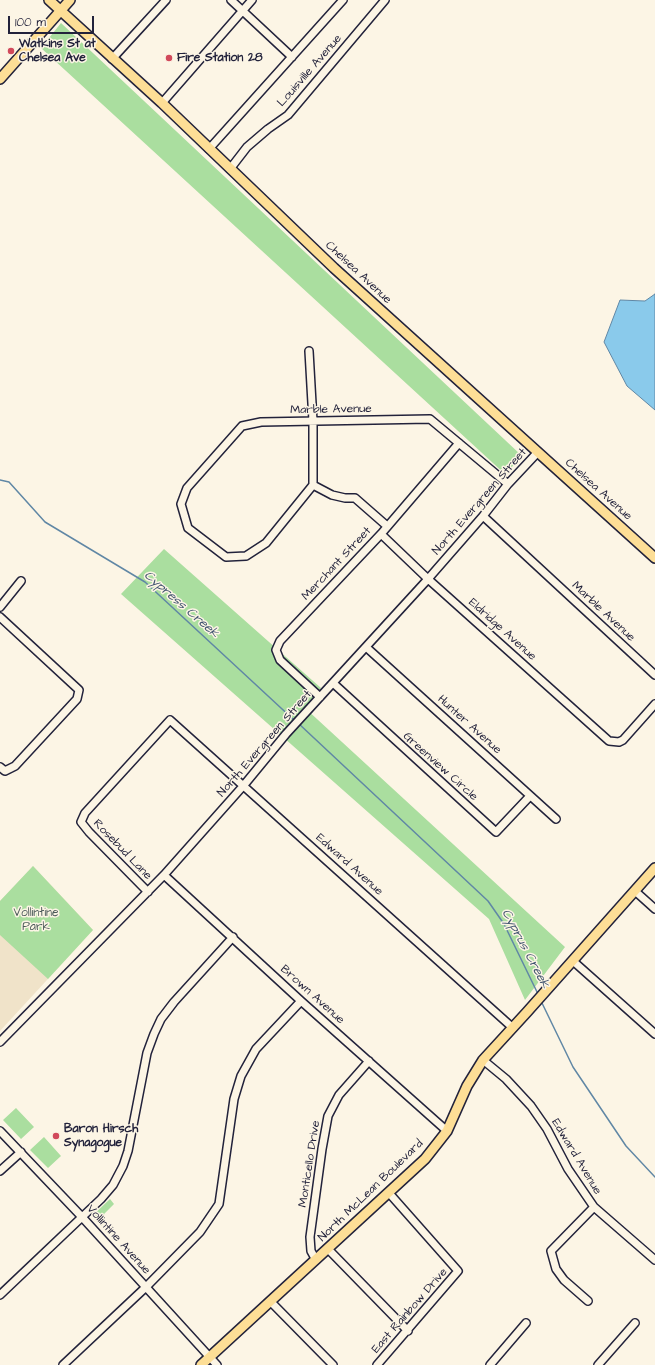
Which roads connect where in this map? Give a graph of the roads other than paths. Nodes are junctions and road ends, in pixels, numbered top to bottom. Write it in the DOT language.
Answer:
graph roads {
  1 [pos="49,0"];
  2 [pos="70,0"];
  3 [pos="166,0"];
  4 [pos="231,0"];
  5 [pos="252,0"];
  6 [pos="343,0"];
  7 [pos="385,0"];
  8 [pos="61,10"];
  9 [pos="242,11"];
  10 [pos="292,57"];
  11 [pos="112,59"];
  12 [pos="0,78"];
  13 [pos="162,103"];
  14 [pos="209,149"];
  15 [pos="230,170"];
  16 [pos="309,351"];
  17 [pos="313,421"];
  18 [pos="459,444"];
  19 [pos="538,452"];
  20 [pos="508,484"];
  21 [pos="313,485"];
  22 [pos="483,516"];
  23 [pos="387,526"];
  24 [pos="381,534"];
  25 [pos="655,558"];
  26 [pos="428,578"];
  27 [pos="21,582"];
  28 [pos="0,607"];
  29 [pos="0,617"];
  30 [pos="366,647"];
  31 [pos="655,675"];
  32 [pos="333,684"];
  33 [pos="320,697"];
  34 [pos="655,704"];
  35 [pos="3,769"];
  36 [pos="244,785"];
  37 [pos="530,796"];
  38 [pos="556,819"];
  39 [pos="81,822"];
  40 [pos="655,868"];
  41 [pos="164,875"];
  42 [pos="635,891"];
  43 [pos="148,892"];
  44 [pos="655,910"];
  45 [pos="233,937"];
  46 [pos="573,961"];
  47 [pos="301,1001"];
  48 [pos="513,1028"];
  49 [pos="655,1034"];
  50 [pos="0,1042"];
  51 [pos="483,1060"];
  52 [pos="369,1061"];
  53 [pos="0,1131"];
  54 [pos="447,1131"];
  55 [pos="21,1152"];
  56 [pos="0,1171"];
  57 [pos="389,1193"];
  58 [pos="594,1207"];
  59 [pos="82,1217"];
  60 [pos="328,1249"];
  61 [pos="316,1260"];
  62 [pos="655,1260"];
  63 [pos="146,1287"];
  64 [pos="0,1295"];
  65 [pos="270,1301"];
  66 [pos="588,1301"];
  67 [pos="526,1323"];
  68 [pos="635,1323"];
  69 [pos="408,1331"];
  70 [pos="210,1357"];
  71 [pos="63,1365"];
  72 [pos="201,1365"];
  73 [pos="217,1365"];
  74 [pos="333,1365"];
  75 [pos="377,1365"];
  76 [pos="490,1365"];
  77 [pos="598,1365"];
  1 -- 8 [label="main road, Chelsea Avenue"];
  2 -- 8 [label="main road"];
  3 -- 11 [label="street"];
  4 -- 9 [label="street"];
  5 -- 9 [label="street"];
  6 -- 10 [label="street"];
  7 -- 15 [label="street, Louisville Avenue"];
  8 -- 11 [label="main road, Chelsea Avenue"];
  8 -- 12 [label="main road"];
  9 -- 10 [label="street"];
  9 -- 13 [label="street"];
  10 -- 14 [label="street"];
  11 -- 13 [label="main road, Chelsea Avenue"];
  13 -- 14 [label="main road, Chelsea Avenue"];
  14 -- 15 [label="main road, Chelsea Avenue"];
  15 -- 19 [label="main road, Chelsea Avenue"];
  16 -- 17 [label="street"];
  17 -- 18 [label="street, Marble Avenue"];
  17 -- 21 [label="street"];
  17 -- 21 [label="street, Marble Avenue"];
  18 -- 20 [label="street, Marble Avenue"];
  18 -- 23 [label="street, Merchant Street"];
  19 -- 20 [label="street, North Evergreen Street"];
  19 -- 25 [label="main road, Chelsea Avenue"];
  20 -- 22 [label="street, North Evergreen Street"];
  21 -- 23 [label="street"];
  22 -- 26 [label="street, North Evergreen Street"];
  22 -- 31 [label="street, Marble Avenue"];
  23 -- 24 [label="street, Merchant Street"];
  24 -- 26 [label="street, Eldridge Avenue"];
  24 -- 33 [label="street, Merchant Street"];
  26 -- 30 [label="street, North Evergreen Street"];
  26 -- 34 [label="street, Eldridge Avenue"];
  27 -- 28 [label="street"];
  29 -- 35 [label="street"];
  30 -- 32 [label="street, North Evergreen Street"];
  30 -- 37 [label="street, Hunter Avenue"];
  32 -- 33 [label="street, North Evergreen Street"];
  32 -- 37 [label="street, Greenview Circle"];
  33 -- 36 [label="street, North Evergreen Street"];
  36 -- 39 [label="street, Edward Avenue"];
  36 -- 41 [label="street, North Evergreen Street"];
  36 -- 48 [label="street, Edward Avenue"];
  37 -- 38 [label="street, Hunter Avenue"];
  39 -- 43 [label="street, Rosebud Lane"];
  40 -- 42 [label="main road, North McLean Boulevard"];
  41 -- 43 [label="street, North Evergreen Street"];
  41 -- 45 [label="street, Brown Avenue"];
  42 -- 44 [label="street"];
  42 -- 46 [label="main road, North McLean Boulevard"];
  43 -- 50 [label="street, North Evergreen Street"];
  45 -- 47 [label="street, Brown Avenue"];
  45 -- 59 [label="street"];
  46 -- 48 [label="main road, North McLean Boulevard"];
  46 -- 49 [label="street"];
  47 -- 52 [label="street, Brown Avenue"];
  47 -- 63 [label="street"];
  48 -- 51 [label="main road, North McLean Boulevard"];
  51 -- 54 [label="main road, North McLean Boulevard"];
  51 -- 58 [label="street, Edward Avenue"];
  52 -- 54 [label="street, Brown Avenue"];
  52 -- 61 [label="street, Monticello Drive"];
  53 -- 55 [label="street, Vollintine Avenue"];
  54 -- 57 [label="main road, North McLean Boulevard"];
  55 -- 56 [label="street"];
  55 -- 59 [label="street, Vollintine Avenue"];
  57 -- 60 [label="main road, North McLean Boulevard"];
  57 -- 69 [label="street, East Rainbow Drive"];
  58 -- 62 [label="street, Edward Avenue"];
  58 -- 66 [label="street"];
  59 -- 63 [label="street, Vollintine Avenue"];
  59 -- 64 [label="street"];
  60 -- 61 [label="main road, North McLean Boulevard"];
  60 -- 69 [label="street"];
  61 -- 65 [label="main road, North McLean Boulevard"];
  63 -- 70 [label="street, Vollintine Avenue"];
  63 -- 71 [label="street"];
  65 -- 70 [label="main road, North McLean Boulevard"];
  65 -- 74 [label="street"];
  67 -- 76 [label="street"];
  68 -- 77 [label="street"];
  69 -- 75 [label="street, East Rainbow Drive"];
  70 -- 72 [label="main road, North McLean Boulevard"];
  70 -- 73 [label="street, Vollintine Avenue"];
}
